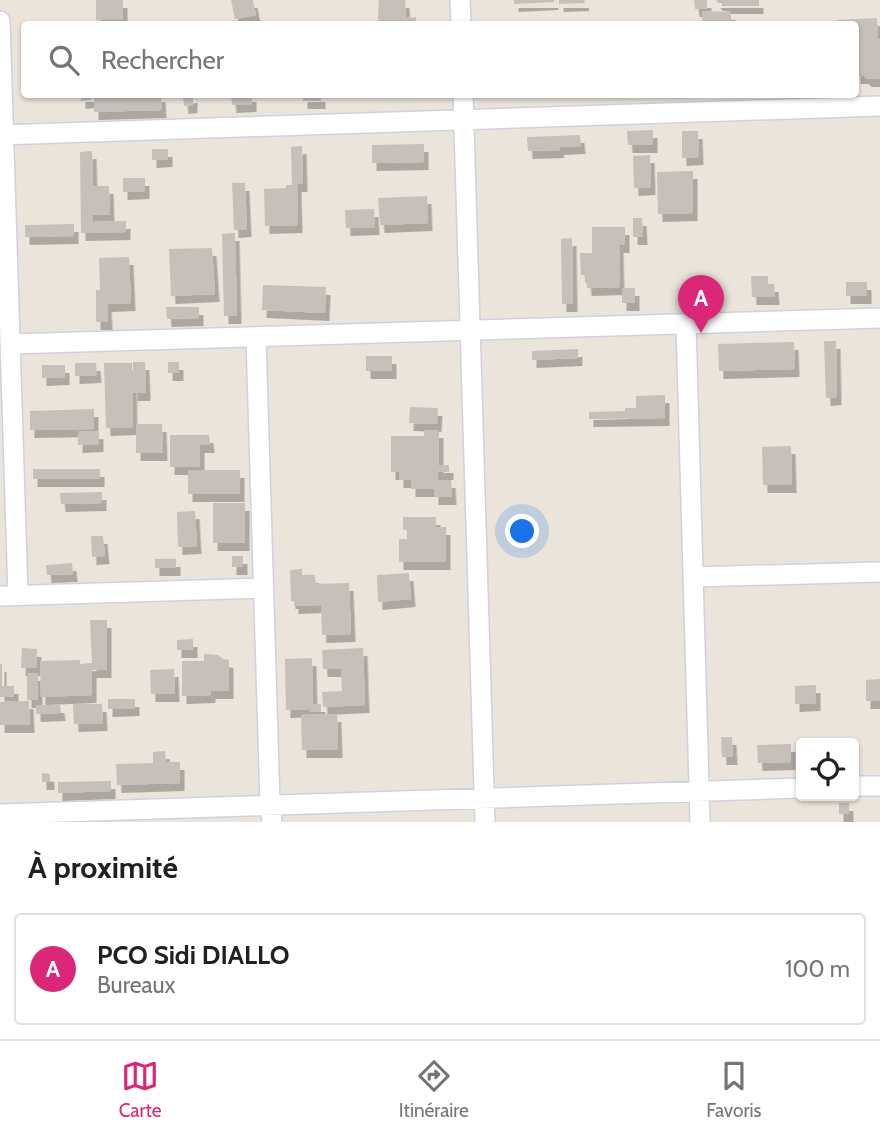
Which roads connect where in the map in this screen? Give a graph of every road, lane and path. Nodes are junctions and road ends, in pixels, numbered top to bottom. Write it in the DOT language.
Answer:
graph roads {
  1 [pos="460,0"];
  2 [pos="0,21"];
  3 [pos="461,21"];
  4 [pos="463,98"];
  5 [pos="880,106"];
  6 [pos="464,120"];
  7 [pos="2,135"];
  8 [pos="880,318"];
  9 [pos="685,324"];
  10 [pos="470,330"];
  11 [pos="256,337"];
  12 [pos="10,344"];
  13 [pos="880,572"];
  14 [pos="693,577"];
  15 [pos="263,588"];
  16 [pos="9,596"];
  17 [pos="859,786"];
  18 [pos="880,786"];
  19 [pos="796,788"];
  20 [pos="699,791"];
  21 [pos="484,797"];
  22 [pos="271,813"];
  23 [pos="0,814"];
  24 [pos="485,822"];
  25 [pos="700,822"];
  1 -- 3 [label="street"];
  2 -- 7 [label="street"];
  4 -- 6 [label="street"];
  5 -- 6 [label="street"];
  6 -- 7 [label="street"];
  6 -- 10 [label="street"];
  7 -- 12 [label="street"];
  8 -- 9 [label="street"];
  9 -- 10 [label="street"];
  9 -- 14 [label="street"];
  10 -- 11 [label="street"];
  10 -- 21 [label="street"];
  11 -- 12 [label="street"];
  11 -- 15 [label="street"];
  12 -- 16 [label="street"];
  13 -- 14 [label="street"];
  14 -- 20 [label="street"];
  15 -- 16 [label="street"];
  15 -- 22 [label="street"];
  17 -- 18 [label="street"];
  19 -- 20 [label="street"];
  20 -- 21 [label="street"];
  20 -- 25 [label="street"];
  21 -- 22 [label="street"];
  21 -- 24 [label="street"];
  22 -- 23 [label="street"];
}
